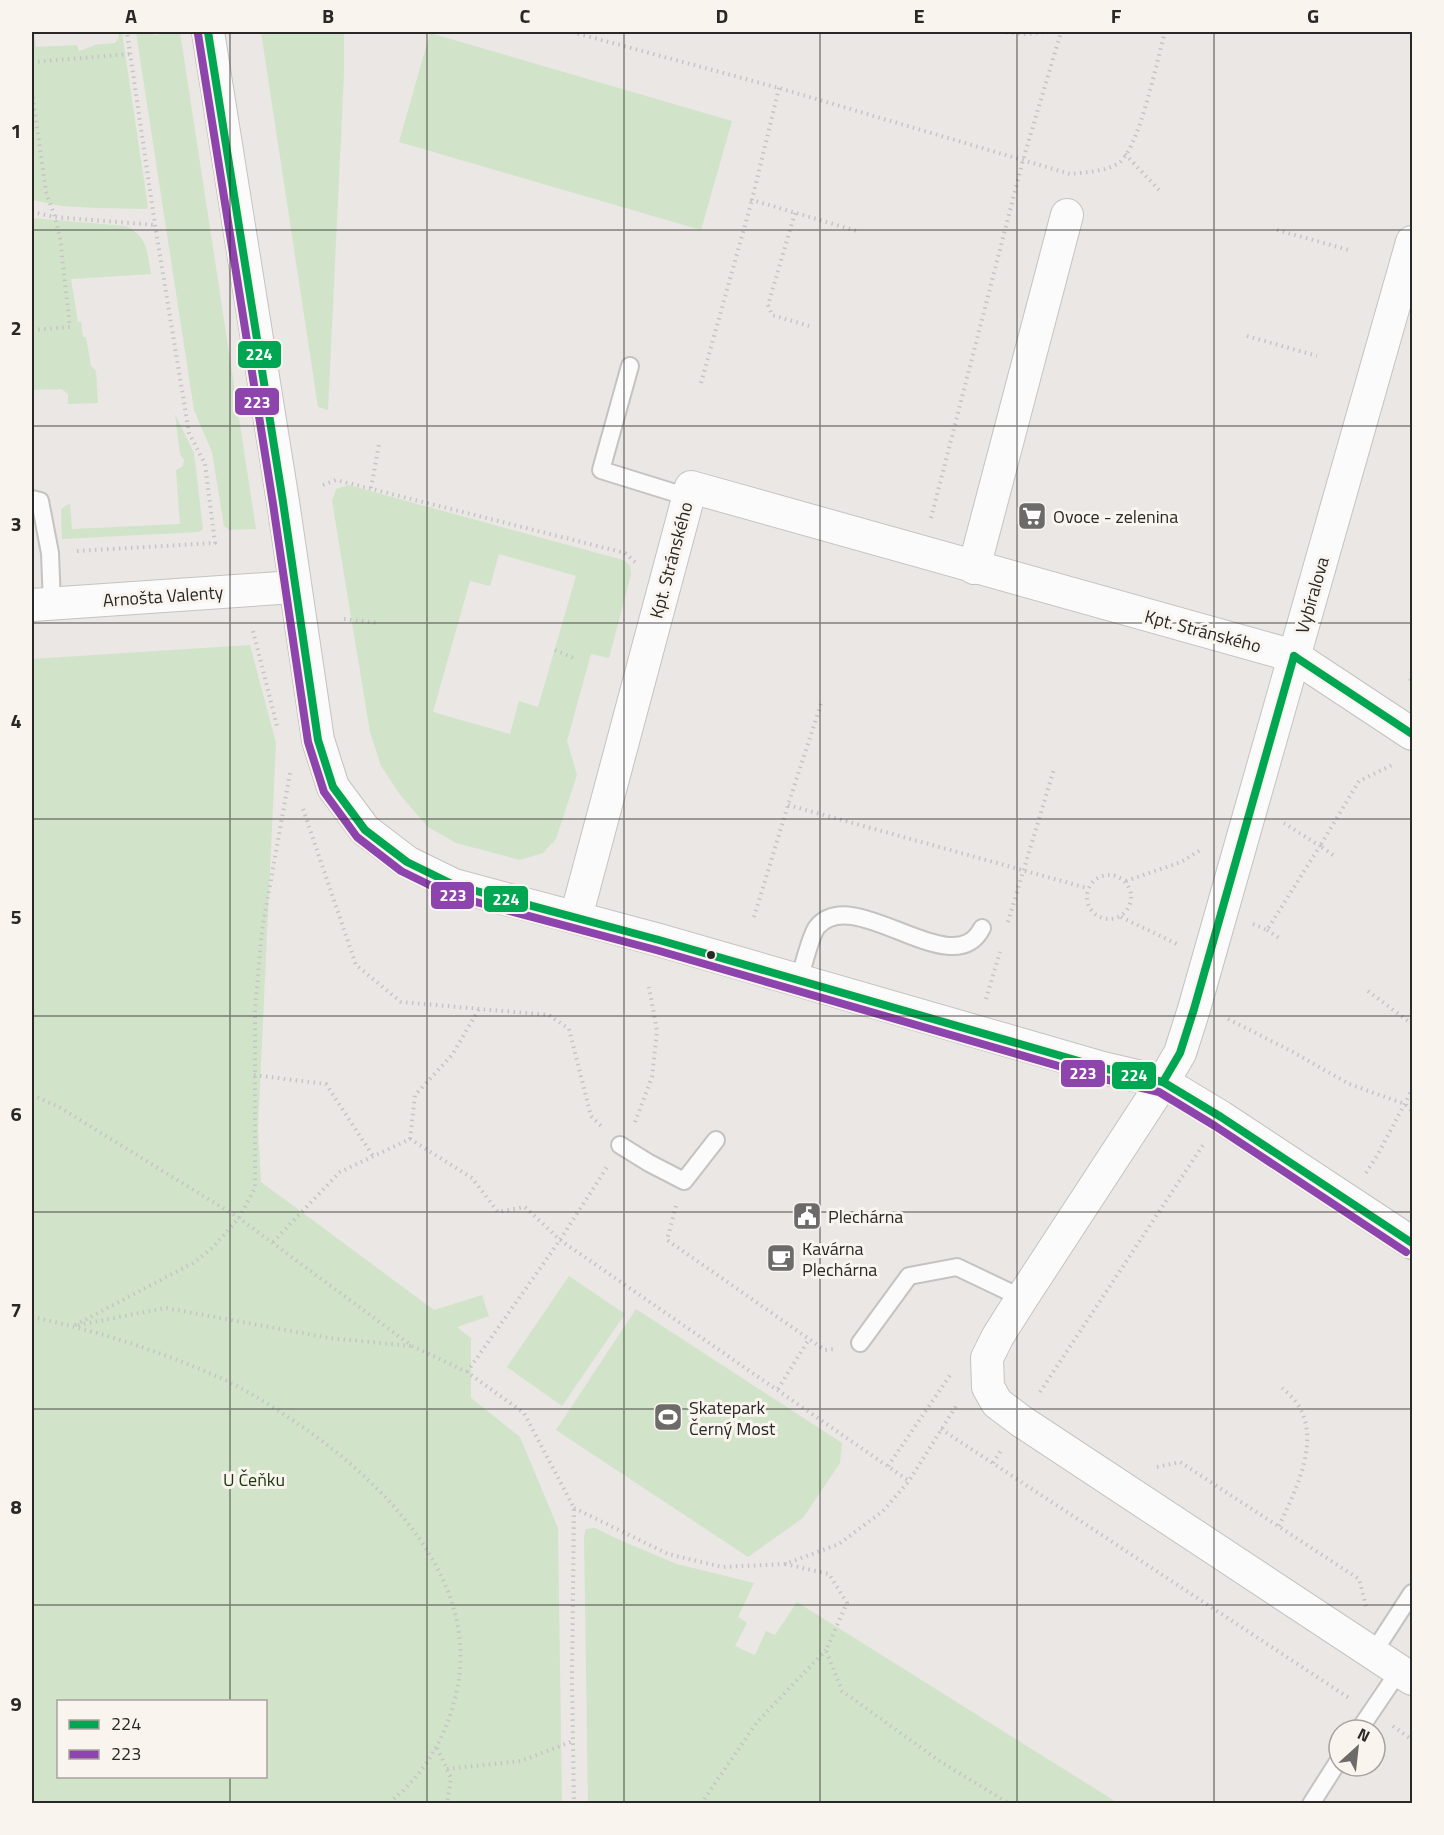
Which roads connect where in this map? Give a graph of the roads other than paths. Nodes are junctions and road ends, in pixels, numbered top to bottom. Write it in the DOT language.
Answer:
graph roads {
  1 [pos="208,32"];
  2 [pos="1067,215"];
  3 [pos="1413,242"];
  4 [pos="630,366"];
  5 [pos="688,497"];
  6 [pos="32,500"];
  7 [pos="974,568"];
  8 [pos="294,587"];
  9 [pos="42,604"];
  10 [pos="1294,656"];
  11 [pos="1408,747"];
  12 [pos="576,917"];
  13 [pos="982,928"];
  14 [pos="799,980"];
  15 [pos="1163,1082"];
  16 [pos="716,1140"];
  17 [pos="620,1145"];
  18 [pos="1413,1243"];
  19 [pos="1022,1298"];
  20 [pos="860,1343"];
  21 [pos="1413,1593"];
  22 [pos="1381,1641"];
  23 [pos="1406,1675"];
  24 [pos="1367,1718"];
  25 [pos="1328,1778"];
  26 [pos="1311,1803"];
  1 -- 8 [label="street"];
  2 -- 7 [label="street"];
  3 -- 10 [label="street, Vybíralova"];
  4 -- 5 [label="lane"];
  5 -- 7 [label="street, Kpt. Stránského"];
  5 -- 12 [label="street, Kpt. Stránského"];
  6 -- 9 [label="lane"];
  7 -- 10 [label="street, Kpt. Stránského"];
  8 -- 9 [label="street, Arnošta Valenty"];
  8 -- 12 [label="street"];
  10 -- 11 [label="street, Kpt. Stránského"];
  10 -- 15 [label="street, Vybíralova"];
  12 -- 14 [label="street"];
  13 -- 14 [label="lane"];
  14 -- 15 [label="street"];
  15 -- 18 [label="street"];
  15 -- 19 [label="street, Vybíralova"];
  16 -- 17 [label="lane"];
  19 -- 20 [label="lane"];
  19 -- 22 [label="street, Vybíralova"];
  21 -- 22 [label="lane"];
  22 -- 23 [label="street, Vybíralova"];
  23 -- 24 [label="lane"];
  25 -- 26 [label="lane"];
}
